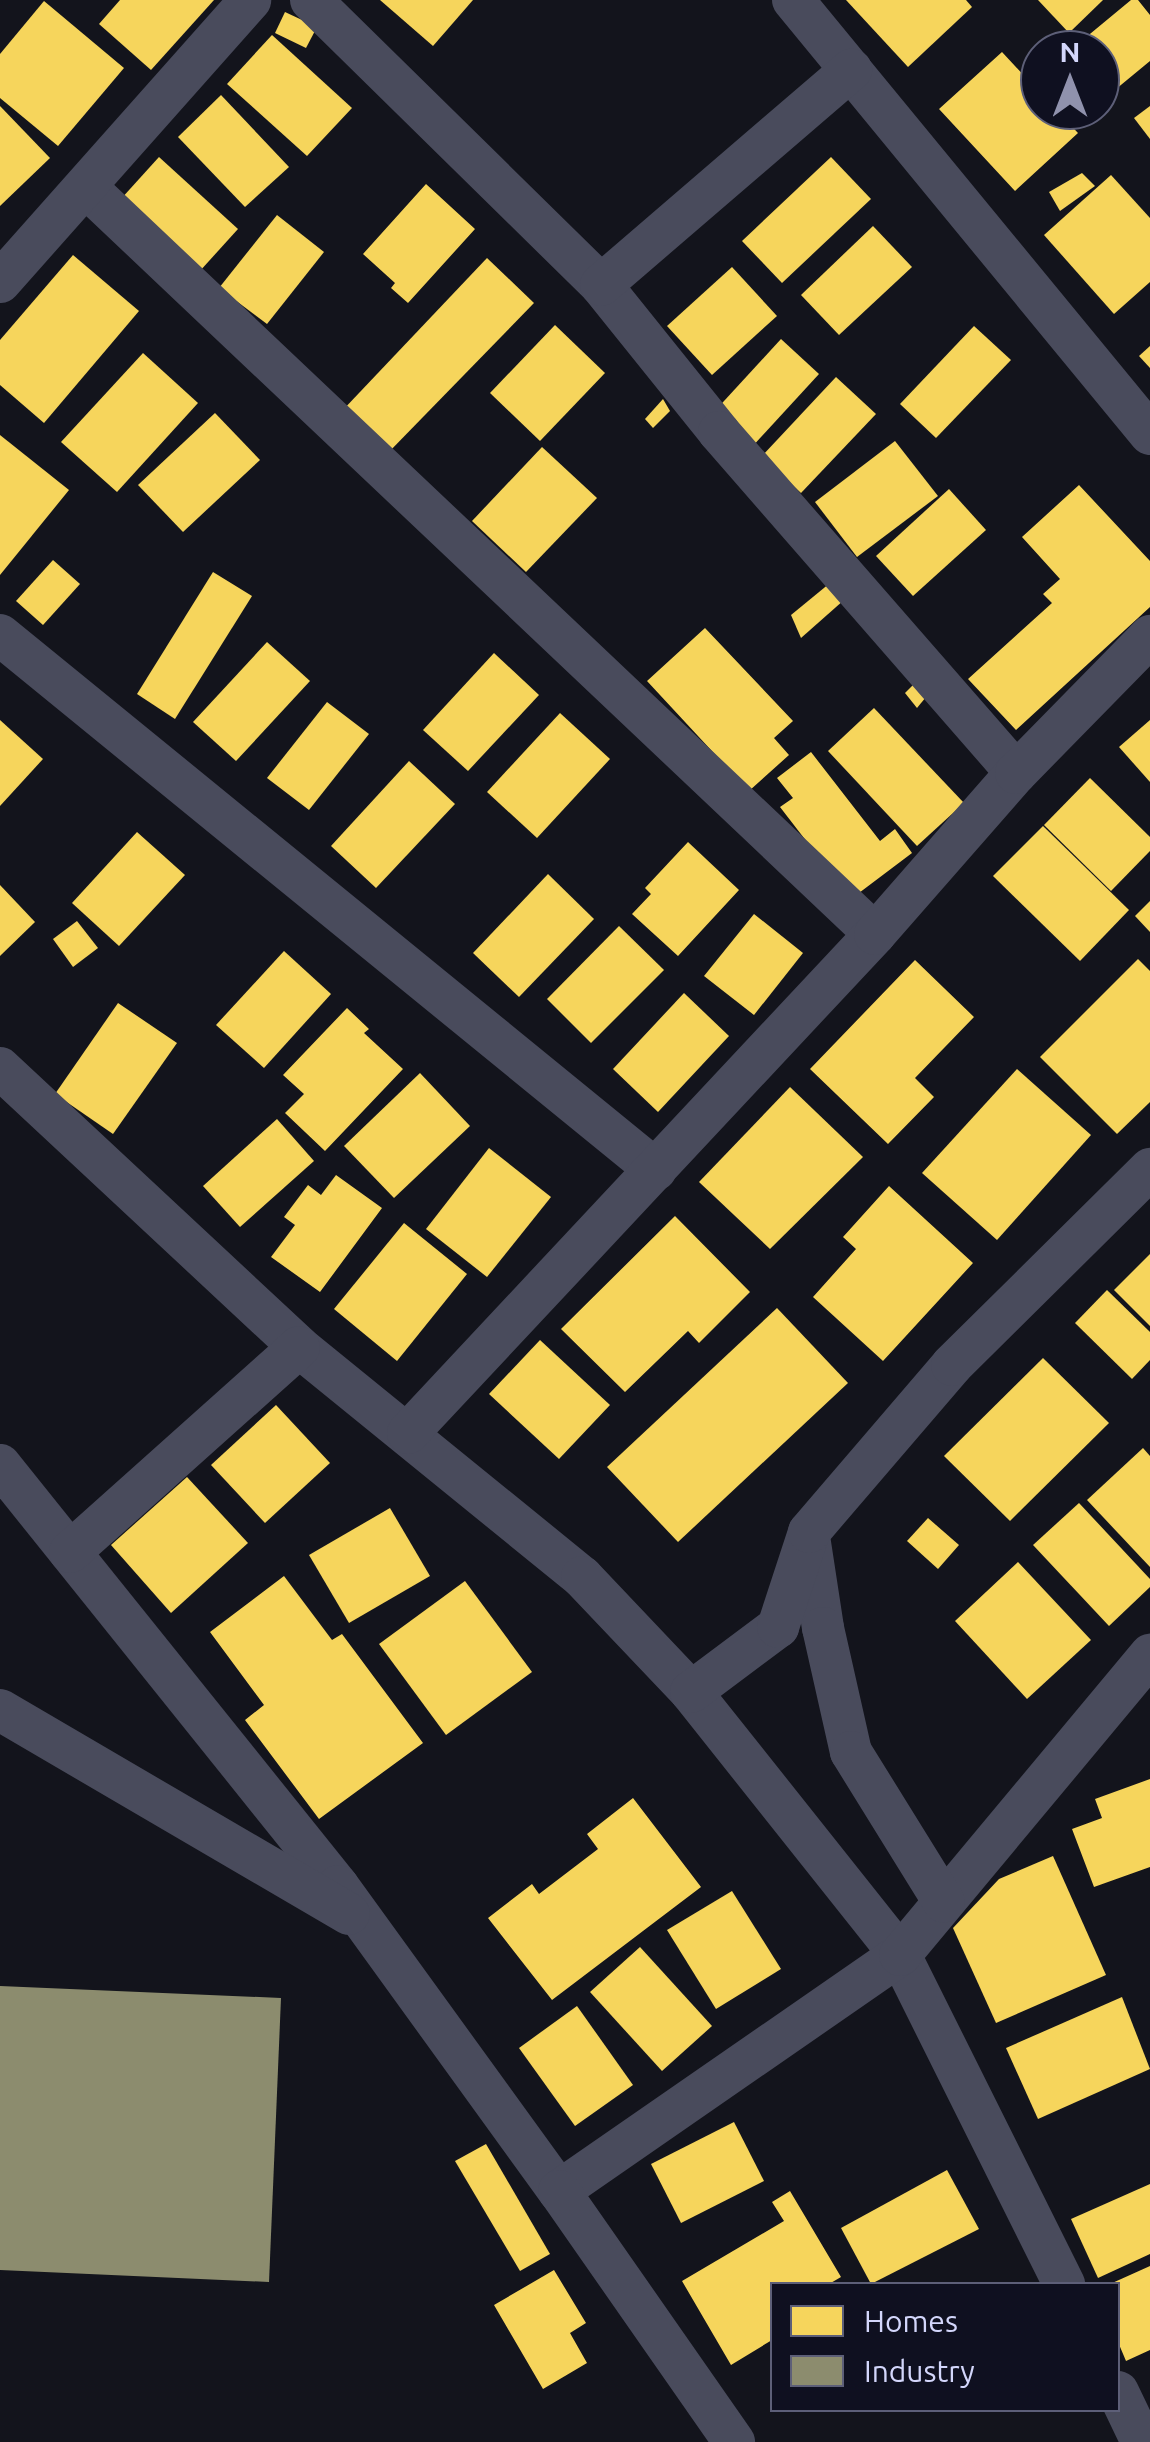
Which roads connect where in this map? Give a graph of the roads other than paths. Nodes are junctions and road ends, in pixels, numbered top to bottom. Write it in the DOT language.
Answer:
graph roads {
  1 [pos="250,0"];
  2 [pos="310,0"];
  3 [pos="793,0"];
  4 [pos="851,70"];
  5 [pos="87,188"];
  6 [pos="0,282"];
  7 [pos="602,285"];
  8 [pos="1150,434"];
  9 [pos="0,635"];
  10 [pos="1150,636"];
  11 [pos="1016,773"];
  12 [pos="875,934"];
  13 [pos="0,1068"];
  14 [pos="1150,1169"];
  15 [pos="656,1170"];
  16 [pos="299,1347"];
  17 [pos="408,1433"];
  18 [pos="0,1466"];
  19 [pos="809,1532"];
  20 [pos="70,1552"];
  21 [pos="1150,1655"];
  22 [pos="691,1692"];
  23 [pos="0,1710"];
  24 [pos="944,1902"];
  25 [pos="365,1923"];
  26 [pos="900,1956"];
  27 [pos="559,2191"];
  28 [pos="1063,2282"];
  29 [pos="1120,2396"];
  30 [pos="734,2442"];
  31 [pos="1142,2442"];
  1 -- 5 [label="street"];
  2 -- 7 [label="street"];
  3 -- 4 [label="street"];
  4 -- 7 [label="street"];
  4 -- 8 [label="street"];
  5 -- 6 [label="street"];
  5 -- 12 [label="street"];
  7 -- 11 [label="street"];
  9 -- 15 [label="street"];
  10 -- 11 [label="street"];
  11 -- 12 [label="street"];
  12 -- 15 [label="street"];
  13 -- 16 [label="street"];
  14 -- 19 [label="street"];
  15 -- 17 [label="street"];
  16 -- 17 [label="street"];
  16 -- 20 [label="street"];
  17 -- 22 [label="street"];
  18 -- 20 [label="street"];
  19 -- 22 [label="street"];
  19 -- 24 [label="street"];
  20 -- 25 [label="street"];
  21 -- 24 [label="street"];
  22 -- 26 [label="street"];
  23 -- 25 [label="street"];
  24 -- 26 [label="street"];
  25 -- 27 [label="street"];
  26 -- 27 [label="street"];
  26 -- 28 [label="street"];
  27 -- 30 [label="street"];
  29 -- 31 [label="street"];
}
